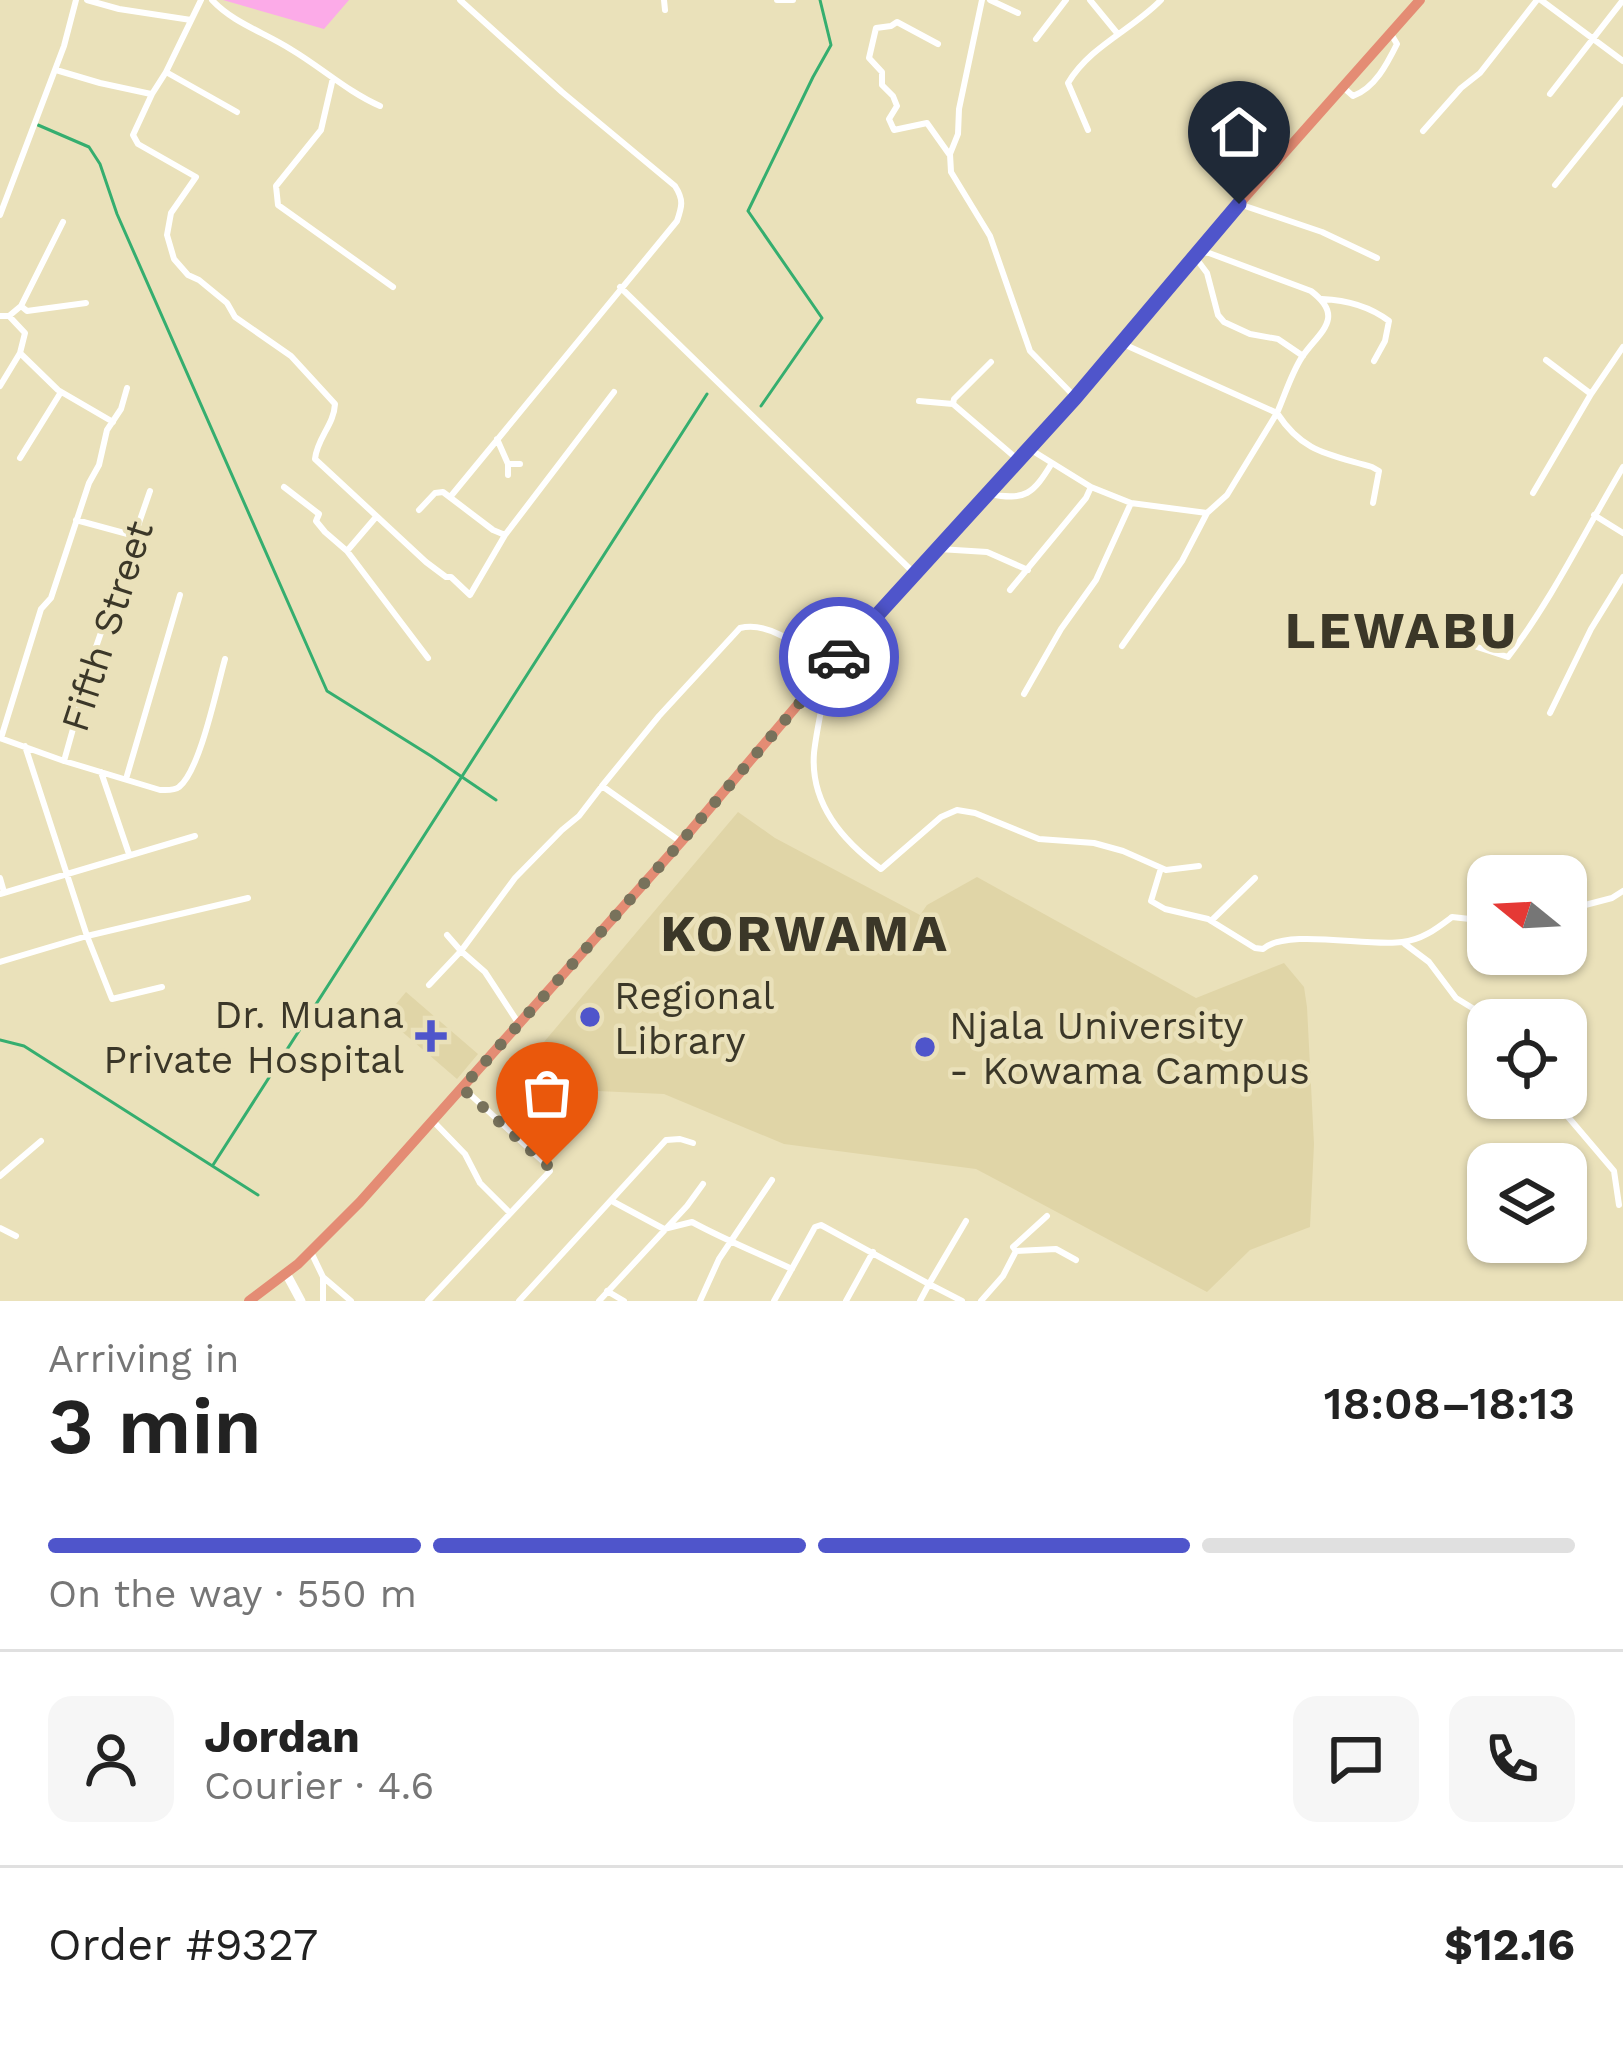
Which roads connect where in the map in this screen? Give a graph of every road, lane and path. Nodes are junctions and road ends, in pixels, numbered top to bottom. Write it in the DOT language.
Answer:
graph roads {
  1 [pos="76,0"];
  2 [pos="87,0"];
  3 [pos="201,0"];
  4 [pos="212,0"];
  5 [pos="460,0"];
  6 [pos="664,0"];
  7 [pos="777,0"];
  8 [pos="793,0"];
  9 [pos="986,0"];
  10 [pos="1066,0"];
  11 [pos="1090,0"];
  12 [pos="1161,0"];
  13 [pos="1420,0"];
  14 [pos="1539,0"];
  15 [pos="1623,0"];
  16 [pos="664,10"];
  17 [pos="1018,14"];
  18 [pos="191,20"];
  19 [pos="1117,33"];
  20 [pos="1391,34"];
  21 [pos="1036,39"];
  22 [pos="1592,39"];
  23 [pos="938,44"];
  24 [pos="1623,62"];
  25 [pos="56,70"];
  26 [pos="166,72"];
  27 [pos="333,78"];
  28 [pos="1344,88"];
  29 [pos="152,94"];
  30 [pos="1550,94"];
  31 [pos="1623,100"];
  32 [pos="380,106"];
  33 [pos="237,112"];
  34 [pos="1088,130"];
  35 [pos="1424,130"];
  36 [pos="950,154"];
  37 [pos="1556,185"];
  38 [pos="1239,204"];
  39 [pos="0,215"];
  40 [pos="63,222"];
  41 [pos="1196,255"];
  42 [pos="1377,258"];
  43 [pos="393,287"];
  44 [pos="620,287"];
  45 [pos="1322,299"];
  46 [pos="86,303"];
  47 [pos="21,306"];
  48 [pos="5,316"];
  49 [pos="1121,343"];
  50 [pos="1623,347"];
  51 [pos="20,353"];
  52 [pos="1303,356"];
  53 [pos="1546,360"];
  54 [pos="1374,361"];
  55 [pos="991,362"];
  56 [pos="0,386"];
  57 [pos="127,388"];
  58 [pos="62,392"];
  59 [pos="614,392"];
  60 [pos="1591,394"];
  61 [pos="1075,398"];
  62 [pos="919,401"];
  63 [pos="953,404"];
  64 [pos="1277,413"];
  65 [pos="113,422"];
  66 [pos="497,439"];
  67 [pos="1028,448"];
  68 [pos="20,458"];
  69 [pos="1018,460"];
  70 [pos="1052,463"];
  71 [pos="508,464"];
  72 [pos="520,464"];
  73 [pos="1623,467"];
  74 [pos="508,475"];
  75 [pos="284,487"];
  76 [pos="1091,487"];
  77 [pos="151,491"];
  78 [pos="1533,493"];
  79 [pos="987,494"];
  80 [pos="451,496"];
  81 [pos="1372,502"];
  82 [pos="1131,503"];
  83 [pos="419,510"];
  84 [pos="1207,513"];
  85 [pos="1594,515"];
  86 [pos="376,516"];
  87 [pos="76,520"];
  88 [pos="1623,533"];
  89 [pos="505,535"];
  90 [pos="135,536"];
  91 [pos="939,548"];
  92 [pos="347,550"];
  93 [pos="1028,570"];
  94 [pos="916,575"];
  95 [pos="1623,577"];
  96 [pos="1010,590"];
  97 [pos="181,595"];
  98 [pos="1448,643"];
  99 [pos="1122,646"];
  100 [pos="428,658"];
  101 [pos="225,659"];
  102 [pos="828,669"];
  103 [pos="1024,694"];
  104 [pos="1550,712"];
  105 [pos="0,738"];
  106 [pos="25,746"];
  107 [pos="64,761"];
  108 [pos="100,772"];
  109 [pos="126,779"];
  110 [pos="602,786"];
  111 [pos="195,836"];
  112 [pos="681,842"];
  113 [pos="129,854"];
  114 [pos="1199,866"];
  115 [pos="1161,868"];
  116 [pos="66,874"];
  117 [pos="0,878"];
  118 [pos="1255,878"];
  119 [pos="1623,890"];
  120 [pos="2,893"];
  121 [pos="248,898"];
  122 [pos="1587,905"];
  123 [pos="1467,919"];
  124 [pos="1211,921"];
  125 [pos="447,935"];
  126 [pos="87,936"];
  127 [pos="1402,942"];
  128 [pos="460,951"];
  129 [pos="0,962"];
  130 [pos="429,985"];
  131 [pos="162,987"];
  132 [pos="1467,1005"];
  133 [pos="519,1024"];
  134 [pos="462,1088"];
  135 [pos="1570,1119"];
  136 [pos="433,1120"];
  137 [pos="41,1142"];
  138 [pos="693,1144"];
  139 [pos="0,1176"];
  140 [pos="772,1180"];
  141 [pos="703,1184"];
  142 [pos="612,1201"];
  143 [pos="1619,1205"];
  144 [pos="510,1213"];
  145 [pos="1047,1216"];
  146 [pos="966,1221"];
  147 [pos="0,1228"];
  148 [pos="664,1229"];
  149 [pos="16,1236"];
  150 [pos="729,1243"];
  151 [pos="1014,1249"];
  152 [pos="311,1252"];
  153 [pos="873,1252"];
  154 [pos="1076,1260"];
  155 [pos="792,1269"];
  156 [pos="286,1273"];
  157 [pos="323,1277"];
  158 [pos="929,1284"];
  159 [pos="607,1291"];
  160 [pos="249,1301"];
  161 [pos="302,1301"];
  162 [pos="323,1301"];
  163 [pos="351,1301"];
  164 [pos="428,1301"];
  165 [pos="519,1301"];
  166 [pos="598,1301"];
  167 [pos="624,1301"];
  168 [pos="700,1301"];
  169 [pos="774,1301"];
  170 [pos="846,1301"];
  171 [pos="920,1301"];
  172 [pos="962,1301"];
  173 [pos="981,1301"];
  1 -- 25 [label="street"];
  2 -- 18 [label="street"];
  3 -- 18 [label="street"];
  4 -- 27 [label="street"];
  5 -- 44 [label="street"];
  6 -- 16 [label="street"];
  7 -- 8 [label="street"];
  9 -- 17 [label="street"];
  9 -- 36 [label="street"];
  10 -- 21 [label="street"];
  11 -- 19 [label="street"];
  12 -- 19 [label="street"];
  13 -- 20 [label="highway"];
  14 -- 22 [label="street"];
  14 -- 35 [label="street"];
  15 -- 22 [label="street"];
  18 -- 26 [label="street"];
  19 -- 34 [label="street"];
  20 -- 28 [label="highway"];
  20 -- 28 [label="street"];
  22 -- 24 [label="street"];
  22 -- 30 [label="street"];
  23 -- 36 [label="street"];
  25 -- 29 [label="street"];
  25 -- 39 [label="street"];
  26 -- 29 [label="street"];
  26 -- 33 [label="street"];
  27 -- 32 [label="street"];
  27 -- 43 [label="street"];
  28 -- 38 [label="highway"];
  29 -- 86 [label="street"];
  31 -- 37 [label="street"];
  36 -- 61 [label="street"];
  38 -- 41 [label="highway"];
  38 -- 42 [label="street"];
  40 -- 47 [label="street"];
  41 -- 45 [label="street"];
  41 -- 49 [label="highway"];
  41 -- 52 [label="street"];
  44 -- 66 [label="street"];
  44 -- 94 [label="street"];
  45 -- 52 [label="street"];
  45 -- 54 [label="street"];
  46 -- 47 [label="street"];
  47 -- 48 [label="street"];
  48 -- 51 [label="street"];
  49 -- 61 [label="highway"];
  49 -- 64 [label="street"];
  50 -- 60 [label="street"];
  51 -- 56 [label="street"];
  51 -- 58 [label="street"];
  52 -- 64 [label="street"];
  53 -- 60 [label="street"];
  55 -- 63 [label="street"];
  57 -- 65 [label="street"];
  58 -- 65 [label="street"];
  58 -- 68 [label="street"];
  59 -- 89 [label="street"];
  60 -- 78 [label="street"];
  61 -- 67 [label="highway"];
  62 -- 63 [label="street"];
  63 -- 69 [label="street"];
  64 -- 81 [label="street"];
  64 -- 84 [label="street"];
  65 -- 87 [label="street"];
  66 -- 71 [label="street"];
  66 -- 80 [label="street"];
  67 -- 69 [label="highway"];
  67 -- 70 [label="street"];
  69 -- 79 [label="highway"];
  70 -- 76 [label="street"];
  70 -- 79 [label="street"];
  71 -- 72 [label="street"];
  71 -- 74 [label="street"];
  73 -- 85 [label="street"];
  75 -- 92 [label="street"];
  76 -- 82 [label="street"];
  76 -- 93 [label="street"];
  77 -- 90 [label="street, Fifth Street"];
  79 -- 91 [label="highway"];
  80 -- 83 [label="street"];
  80 -- 89 [label="street"];
  82 -- 84 [label="street"];
  82 -- 103 [label="street"];
  84 -- 99 [label="street"];
  85 -- 88 [label="street"];
  85 -- 98 [label="street"];
  86 -- 89 [label="street"];
  86 -- 92 [label="street"];
  87 -- 90 [label="street"];
  87 -- 105 [label="street"];
  90 -- 107 [label="street, Fifth Street"];
  91 -- 93 [label="street"];
  91 -- 94 [label="highway"];
  92 -- 100 [label="street"];
  93 -- 96 [label="street"];
  94 -- 102 [label="highway"];
  95 -- 104 [label="street"];
  97 -- 109 [label="street"];
  101 -- 109 [label="street"];
  102 -- 110 [label="street"];
  102 -- 112 [label="highway"];
  102 -- 115 [label="street"];
  105 -- 106 [label="street"];
  106 -- 107 [label="street"];
  106 -- 116 [label="street"];
  107 -- 108 [label="street"];
  108 -- 109 [label="street"];
  108 -- 113 [label="street"];
  110 -- 112 [label="street"];
  110 -- 128 [label="street"];
  111 -- 113 [label="street"];
  112 -- 133 [label="highway"];
  113 -- 116 [label="street"];
  114 -- 115 [label="street"];
  115 -- 124 [label="street"];
  116 -- 120 [label="street"];
  116 -- 126 [label="street"];
  117 -- 120 [label="street"];
  118 -- 124 [label="street"];
  119 -- 122 [label="street"];
  121 -- 126 [label="street"];
  123 -- 127 [label="street"];
  124 -- 127 [label="street"];
  125 -- 128 [label="street"];
  126 -- 129 [label="street"];
  126 -- 131 [label="street"];
  127 -- 132 [label="street"];
  128 -- 130 [label="street"];
  128 -- 133 [label="street"];
  133 -- 134 [label="highway"];
  134 -- 136 [label="highway"];
  134 -- 144 [label="street"];
  135 -- 143 [label="street"];
  136 -- 144 [label="street"];
  136 -- 152 [label="highway"];
  137 -- 139 [label="street"];
  138 -- 142 [label="street"];
  140 -- 150 [label="street"];
  141 -- 148 [label="street"];
  142 -- 148 [label="street"];
  142 -- 165 [label="street"];
  144 -- 164 [label="street"];
  145 -- 151 [label="street"];
  146 -- 158 [label="street"];
  147 -- 149 [label="street"];
  148 -- 150 [label="street"];
  148 -- 159 [label="street"];
  150 -- 155 [label="street"];
  150 -- 168 [label="street"];
  151 -- 154 [label="street"];
  151 -- 173 [label="street"];
  152 -- 156 [label="highway"];
  152 -- 157 [label="street"];
  153 -- 155 [label="street"];
  153 -- 158 [label="street"];
  153 -- 170 [label="street"];
  155 -- 169 [label="street"];
  156 -- 160 [label="highway"];
  156 -- 161 [label="main road"];
  157 -- 162 [label="street"];
  157 -- 163 [label="street"];
  158 -- 171 [label="street"];
  158 -- 172 [label="street"];
  159 -- 166 [label="street"];
  159 -- 167 [label="street"];
}
